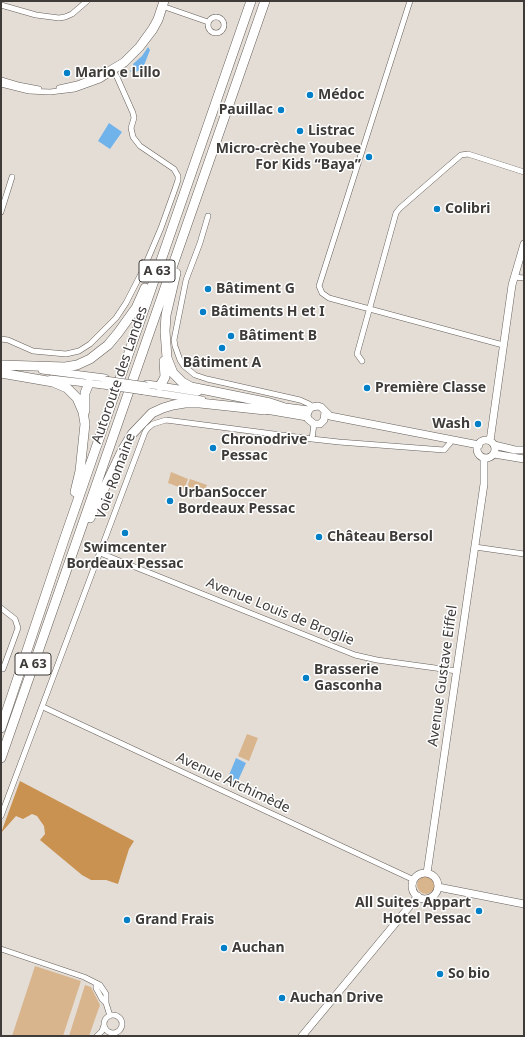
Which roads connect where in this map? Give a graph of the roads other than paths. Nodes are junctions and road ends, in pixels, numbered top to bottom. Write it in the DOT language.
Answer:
graph roads {
  1 [pos="87,1"];
  2 [pos="166,1"];
  3 [pos="251,1"];
  4 [pos="264,1"];
  5 [pos="410,1"];
  6 [pos="163,4"];
  7 [pos="1,5"];
  8 [pos="208,22"];
  9 [pos="113,70"];
  10 [pos="1,80"];
  11 [pos="1,84"];
  12 [pos="221,127"];
  13 [pos="524,172"];
  14 [pos="191,173"];
  15 [pos="12,177"];
  16 [pos="1,212"];
  17 [pos="208,216"];
  18 [pos="524,244"];
  19 [pos="514,277"];
  20 [pos="524,278"];
  21 [pos="370,308"];
  22 [pos="165,331"];
  23 [pos="1,339"];
  24 [pos="503,345"];
  25 [pos="362,361"];
  26 [pos="1,365"];
  27 [pos="1,372"];
  28 [pos="104,382"];
  29 [pos="91,383"];
  30 [pos="158,386"];
  31 [pos="146,387"];
  32 [pos="282,407"];
  33 [pos="265,410"];
  34 [pos="309,412"];
  35 [pos="325,412"];
  36 [pos="324,420"];
  37 [pos="86,424"];
  38 [pos="314,424"];
  39 [pos="312,438"];
  40 [pos="450,443"];
  41 [pos="492,443"];
  42 [pos="478,448"];
  43 [pos="524,450"];
  44 [pos="490,456"];
  45 [pos="524,459"];
  46 [pos="64,540"];
  47 [pos="475,547"];
  48 [pos="100,554"];
  49 [pos="524,554"];
  50 [pos="66,571"];
  51 [pos="1,608"];
  52 [pos="3,669"];
  53 [pos="457,671"];
  54 [pos="43,706"];
  55 [pos="1,728"];
  56 [pos="1,758"];
  57 [pos="1,816"];
  58 [pos="428,873"];
  59 [pos="414,880"];
  60 [pos="438,887"];
  61 [pos="418,896"];
  62 [pos="524,904"];
  63 [pos="1,949"];
  64 [pos="110,1016"];
  65 [pos="104,1025"];
  66 [pos="110,1033"];
  67 [pos="97,1036"];
  68 [pos="104,1036"];
  69 [pos="302,1036"];
  1 -- 7 [label="street"];
  2 -- 6 [label="street"];
  3 -- 14 [label="highway, Autoroute des Landes / A 63"];
  4 -- 12 [label="highway, Autoroute des Landes / A 63"];
  5 -- 21 [label="street"];
  6 -- 8 [label="street"];
  6 -- 9 [label="street"];
  9 -- 10 [label="street"];
  9 -- 11 [label="street"];
  9 -- 23 [label="street"];
  12 -- 22 [label="highway"];
  12 -- 50 [label="highway, Autoroute des Landes / A 63"];
  13 -- 21 [label="street"];
  14 -- 26 [label="highway"];
  14 -- 46 [label="highway, Autoroute des Landes / A 63"];
  15 -- 16 [label="street"];
  17 -- 34 [label="street"];
  18 -- 19 [label="main road"];
  19 -- 20 [label="street"];
  19 -- 24 [label="main road"];
  21 -- 24 [label="street"];
  21 -- 25 [label="street"];
  22 -- 30 [label="highway"];
  22 -- 32 [label="highway"];
  24 -- 41 [label="main road"];
  26 -- 28 [label="main road"];
  27 -- 29 [label="main road"];
  27 -- 37 [label="highway"];
  28 -- 29 [label="main road"];
  28 -- 31 [label="main road, bridge"];
  29 -- 37 [label="highway"];
  30 -- 31 [label="main road"];
  30 -- 32 [label="main road"];
  31 -- 33 [label="main road"];
  32 -- 34 [label="main road"];
  33 -- 34 [label="main road"];
  33 -- 50 [label="highway"];
  34 -- 35 [label="main road"];
  34 -- 38 [label="main road"];
  35 -- 36 [label="main road"];
  35 -- 42 [label="main road"];
  36 -- 38 [label="main road"];
  36 -- 40 [label="main road"];
  37 -- 46 [label="highway"];
  38 -- 39 [label="street"];
  39 -- 40 [label="street, Voie Romaine"];
  39 -- 48 [label="street, Voie Romaine"];
  40 -- 42 [label="main road"];
  41 -- 42 [label="main road"];
  41 -- 43 [label="main road"];
  41 -- 44 [label="main road, Avenue Gustave Eiffel"];
  42 -- 44 [label="main road"];
  44 -- 45 [label="main road"];
  44 -- 47 [label="main road, Avenue Gustave Eiffel"];
  46 -- 55 [label="highway, Autoroute des Landes / A 63"];
  47 -- 49 [label="street"];
  47 -- 53 [label="main road, Avenue Gustave Eiffel"];
  48 -- 53 [label="street, Avenue Louis de Broglie"];
  48 -- 54 [label="street, Voie Romaine"];
  50 -- 56 [label="highway, Autoroute des Landes / A 63"];
  51 -- 52 [label="street"];
  53 -- 58 [label="main road, Avenue Gustave Eiffel"];
  54 -- 57 [label="street, Voie Romaine"];
  54 -- 59 [label="street, Avenue Archimède"];
  58 -- 59 [label="main road"];
  58 -- 60 [label="main road"];
  59 -- 61 [label="main road"];
  60 -- 61 [label="main road"];
  60 -- 62 [label="main road"];
  61 -- 69 [label="main road"];
  63 -- 64 [label="street"];
  64 -- 65 [label="street"];
  64 -- 66 [label="street"];
  65 -- 66 [label="street"];
  65 -- 67 [label="street"];
  66 -- 68 [label="street"];
}
